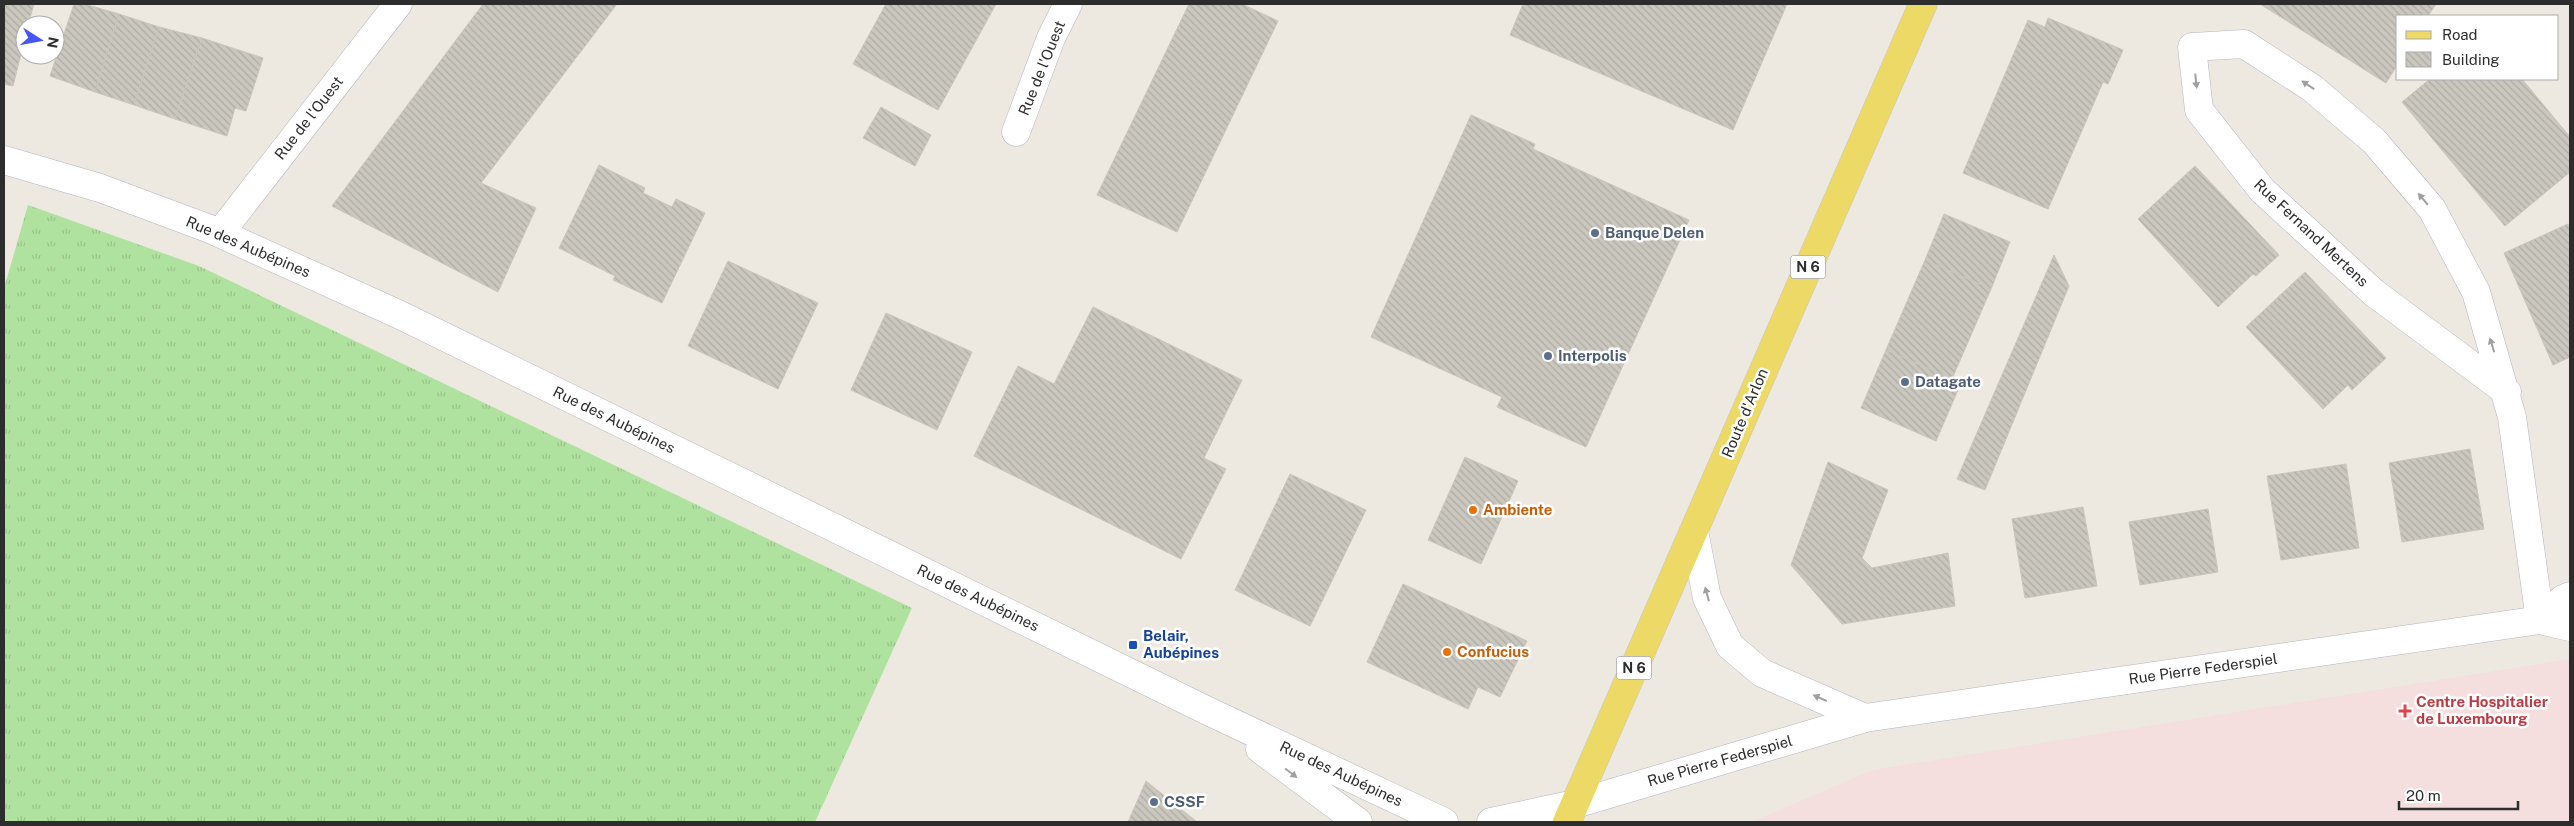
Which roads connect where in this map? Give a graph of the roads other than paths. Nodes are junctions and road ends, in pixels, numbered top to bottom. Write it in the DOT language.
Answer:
graph roads {
  1 [pos="398,4"];
  2 [pos="1068,4"];
  3 [pos="1923,4"];
  4 [pos="1016,132"];
  5 [pos="4,160"];
  6 [pos="220,233"];
  7 [pos="2507,392"];
  8 [pos="1694,531"];
  9 [pos="2570,596"];
  10 [pos="2540,620"];
  11 [pos="2570,627"];
  12 [pos="1210,712"];
  13 [pos="1865,718"];
  14 [pos="1571,813"];
  15 [pos="1358,822"];
  16 [pos="1444,822"];
  17 [pos="1491,822"];
  1 -- 6 [label="street, Rue de l'Ouest"];
  2 -- 4 [label="street, Rue de l'Ouest"];
  3 -- 8 [label="main road, Route d'Arlon / N 6"];
  5 -- 6 [label="street, Rue des Aubépines"];
  6 -- 12 [label="street, Rue des Aubépines"];
  7 -- 7 [label="street, Rue Fernand Mertens, one-way"];
  7 -- 10 [label="street, Rue Fernand Mertens"];
  13 -- 8 [label="street, one-way"];
  8 -- 14 [label="main road, Route d'Arlon / N 6"];
  9 -- 10 [label="street"];
  10 -- 11 [label="street, Rue Pierre Federspiel"];
  10 -- 13 [label="street, Rue Pierre Federspiel"];
  12 -- 15 [label="street, Rue des Aubépines, one-way"];
  12 -- 16 [label="street, Rue des Aubépines"];
  13 -- 14 [label="street, Rue Pierre Federspiel"];
  14 -- 17 [label="street"];
}
